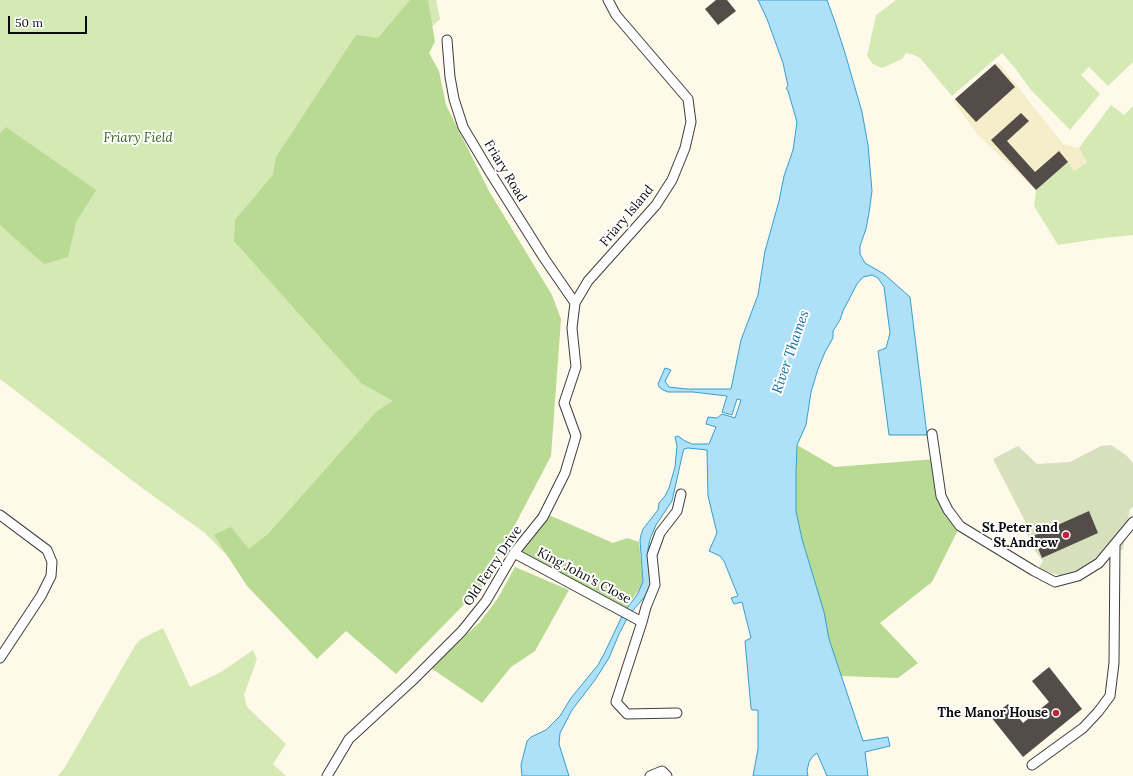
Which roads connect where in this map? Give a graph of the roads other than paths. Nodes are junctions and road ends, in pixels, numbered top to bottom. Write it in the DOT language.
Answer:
graph roads {
  1 [pos="608,0"];
  2 [pos="446,40"];
  3 [pos="575,302"];
  4 [pos="932,434"];
  5 [pos="681,494"];
  6 [pos="0,515"];
  7 [pos="1133,522"];
  8 [pos="1115,545"];
  9 [pos="514,553"];
  10 [pos="642,622"];
  11 [pos="0,658"];
  12 [pos="677,713"];
  13 [pos="1032,765"];
  14 [pos="327,776"];
  15 [pos="650,776"];
  16 [pos="667,776"];
  1 -- 3 [label="street, Friary Island"];
  2 -- 3 [label="street, Friary Road"];
  3 -- 9 [label="street, Old Ferry Drive"];
  4 -- 8 [label="street"];
  5 -- 10 [label="street, King John's Close"];
  6 -- 11 [label="street"];
  7 -- 8 [label="street"];
  8 -- 13 [label="street"];
  9 -- 10 [label="street, King John's Close"];
  9 -- 14 [label="street, Old Ferry Drive"];
  10 -- 12 [label="street, King John's Close"];
  15 -- 16 [label="street"];
}
